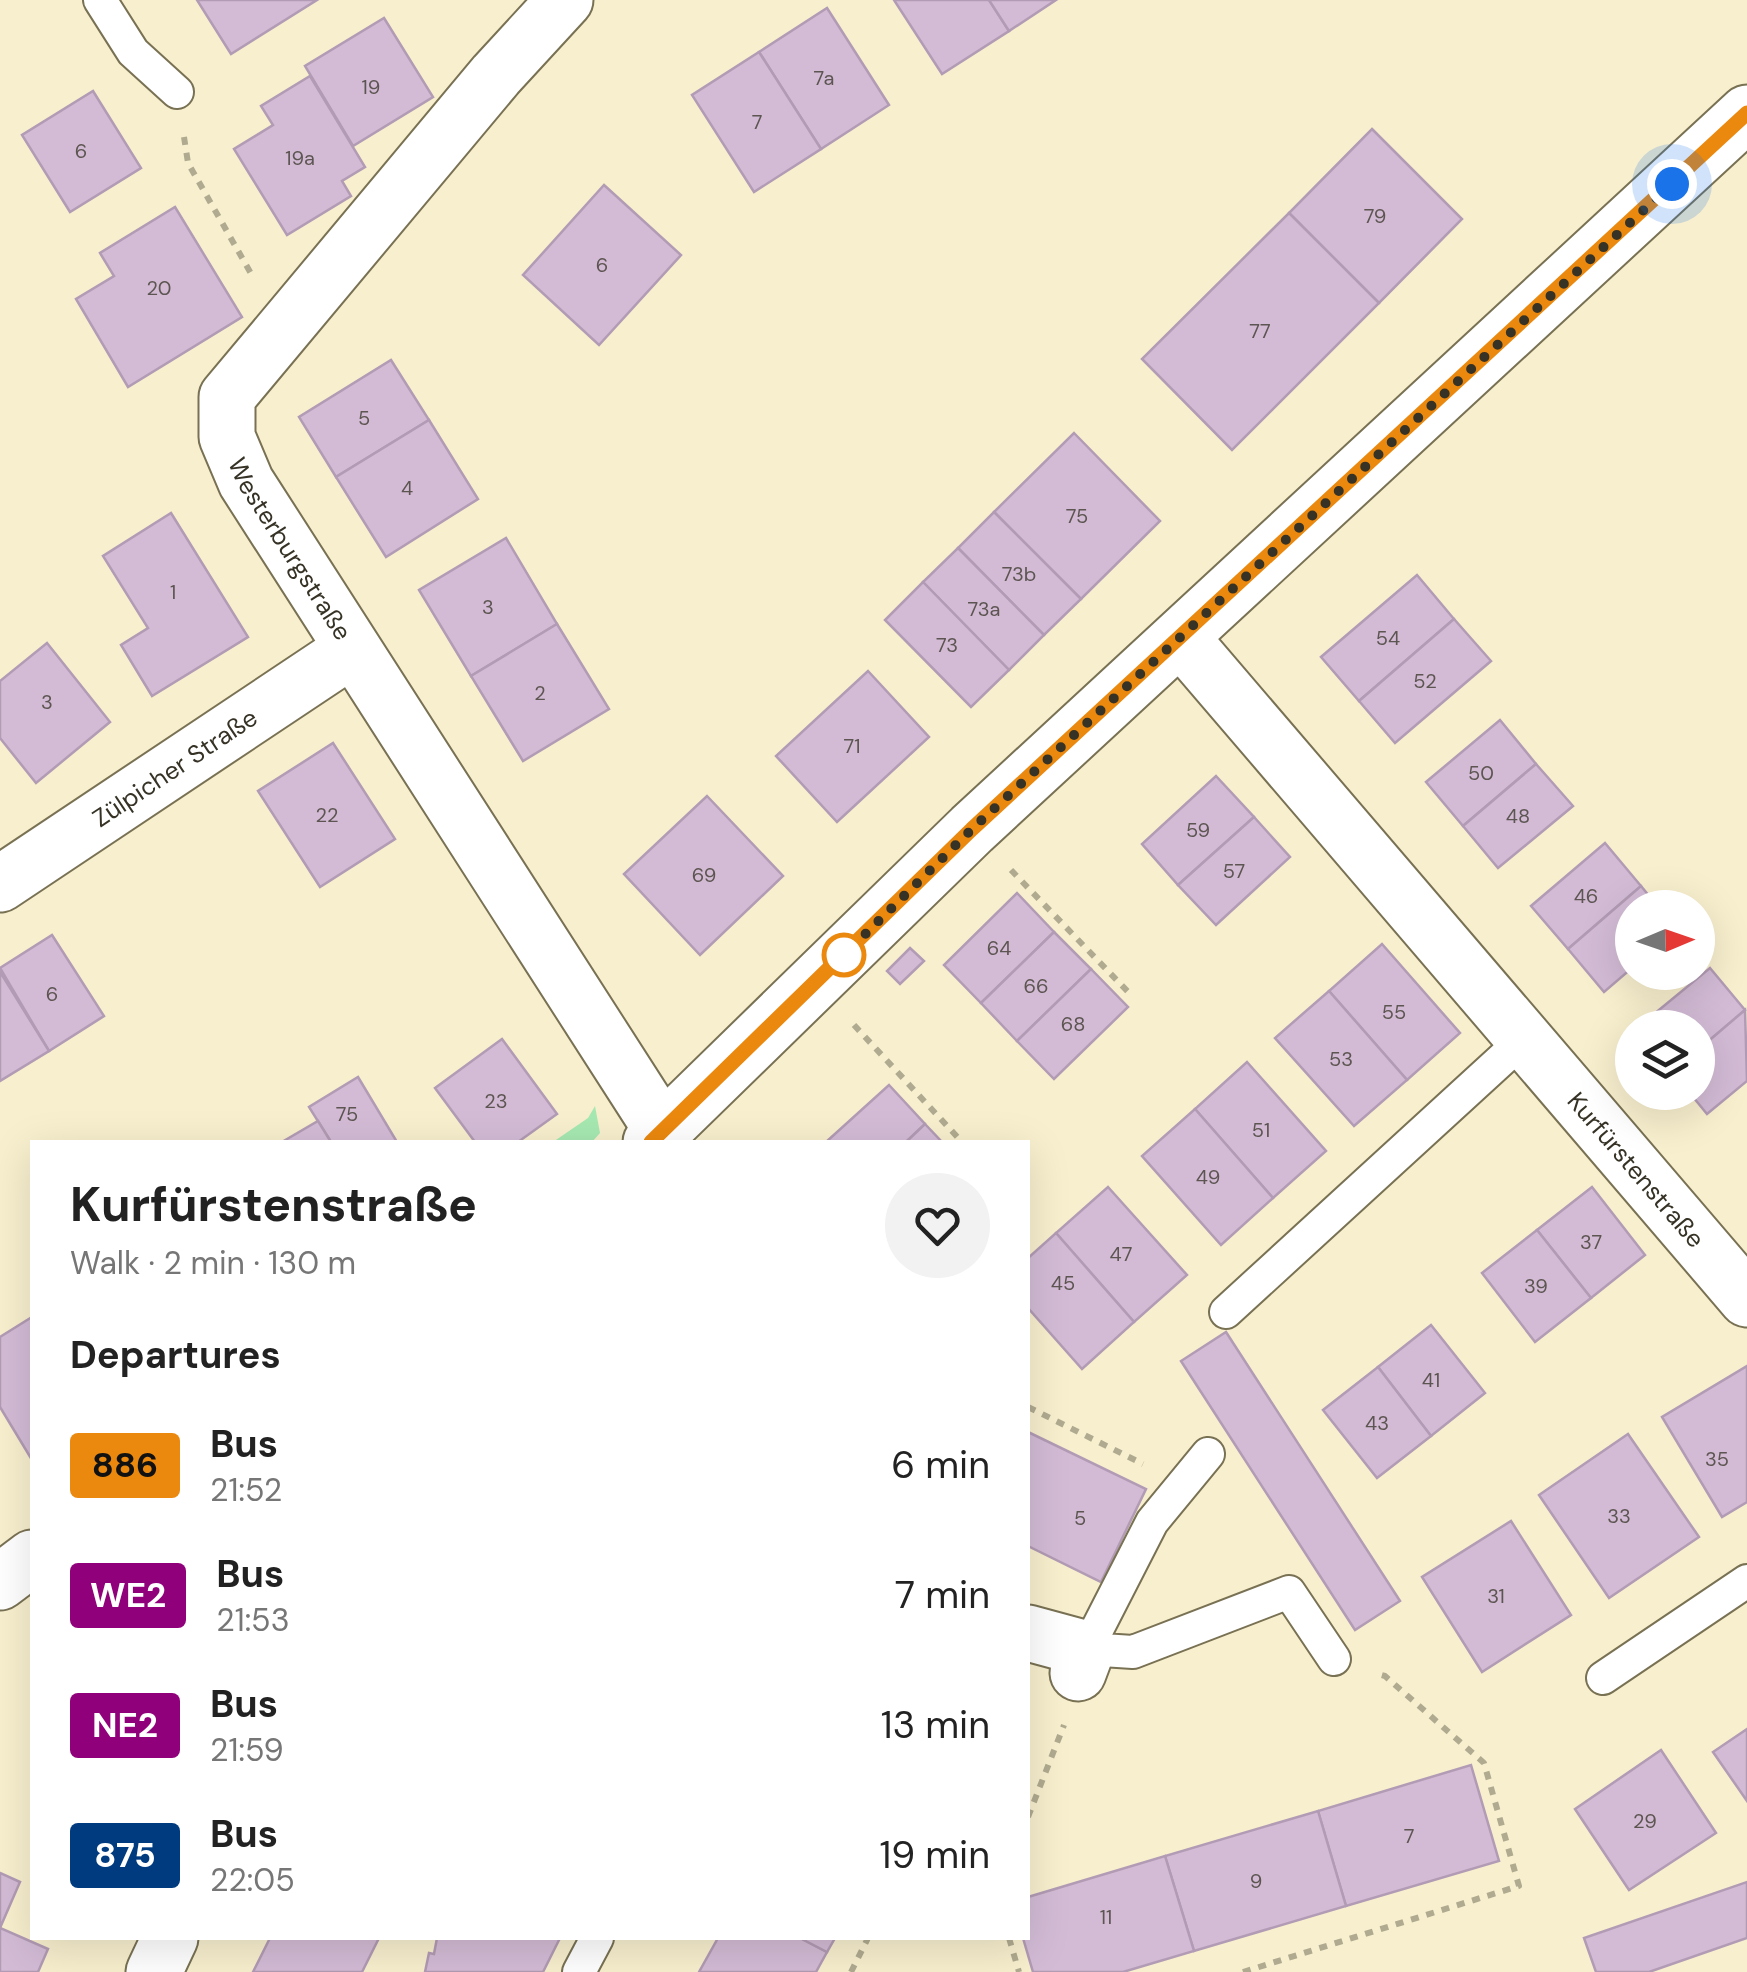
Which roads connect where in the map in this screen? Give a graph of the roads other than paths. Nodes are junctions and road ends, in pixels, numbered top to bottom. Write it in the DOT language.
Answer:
graph roads {
  1 [pos="100,0"];
  2 [pos="565,0"];
  3 [pos="177,92"];
  4 [pos="1747,113"];
  5 [pos="1181,638"];
  6 [pos="351,650"];
  7 [pos="0,884"];
  8 [pos="1523,1040"];
  9 [pos="656,1136"];
  10 [pos="1747,1299"];
  11 [pos="1226,1312"];
  12 [pos="1208,1454"];
  13 [pos="30,1560"];
  14 [pos="1747,1581"];
  15 [pos="0,1582"];
  16 [pos="1030,1634"];
  17 [pos="1334,1659"];
  18 [pos="1083,1661"];
  19 [pos="1603,1678"];
  20 [pos="169,1940"];
  21 [pos="596,1940"];
  22 [pos="154,1972"];
  23 [pos="579,1972"];
  1 -- 3 [label="lane"];
  2 -- 6 [label="street, Westerburgstraße"];
  4 -- 5 [label="street"];
  5 -- 8 [label="street, Kurfürstenstraße"];
  5 -- 9 [label="street"];
  6 -- 7 [label="street, Zülpicher Straße"];
  6 -- 9 [label="street, Westerburgstraße"];
  8 -- 10 [label="street, Kurfürstenstraße"];
  8 -- 11 [label="lane"];
  12 -- 18 [label="lane"];
  13 -- 15 [label="street"];
  14 -- 19 [label="lane"];
  16 -- 18 [label="street"];
  17 -- 18 [label="lane"];
  20 -- 22 [label="street"];
  21 -- 23 [label="lane"];
}
